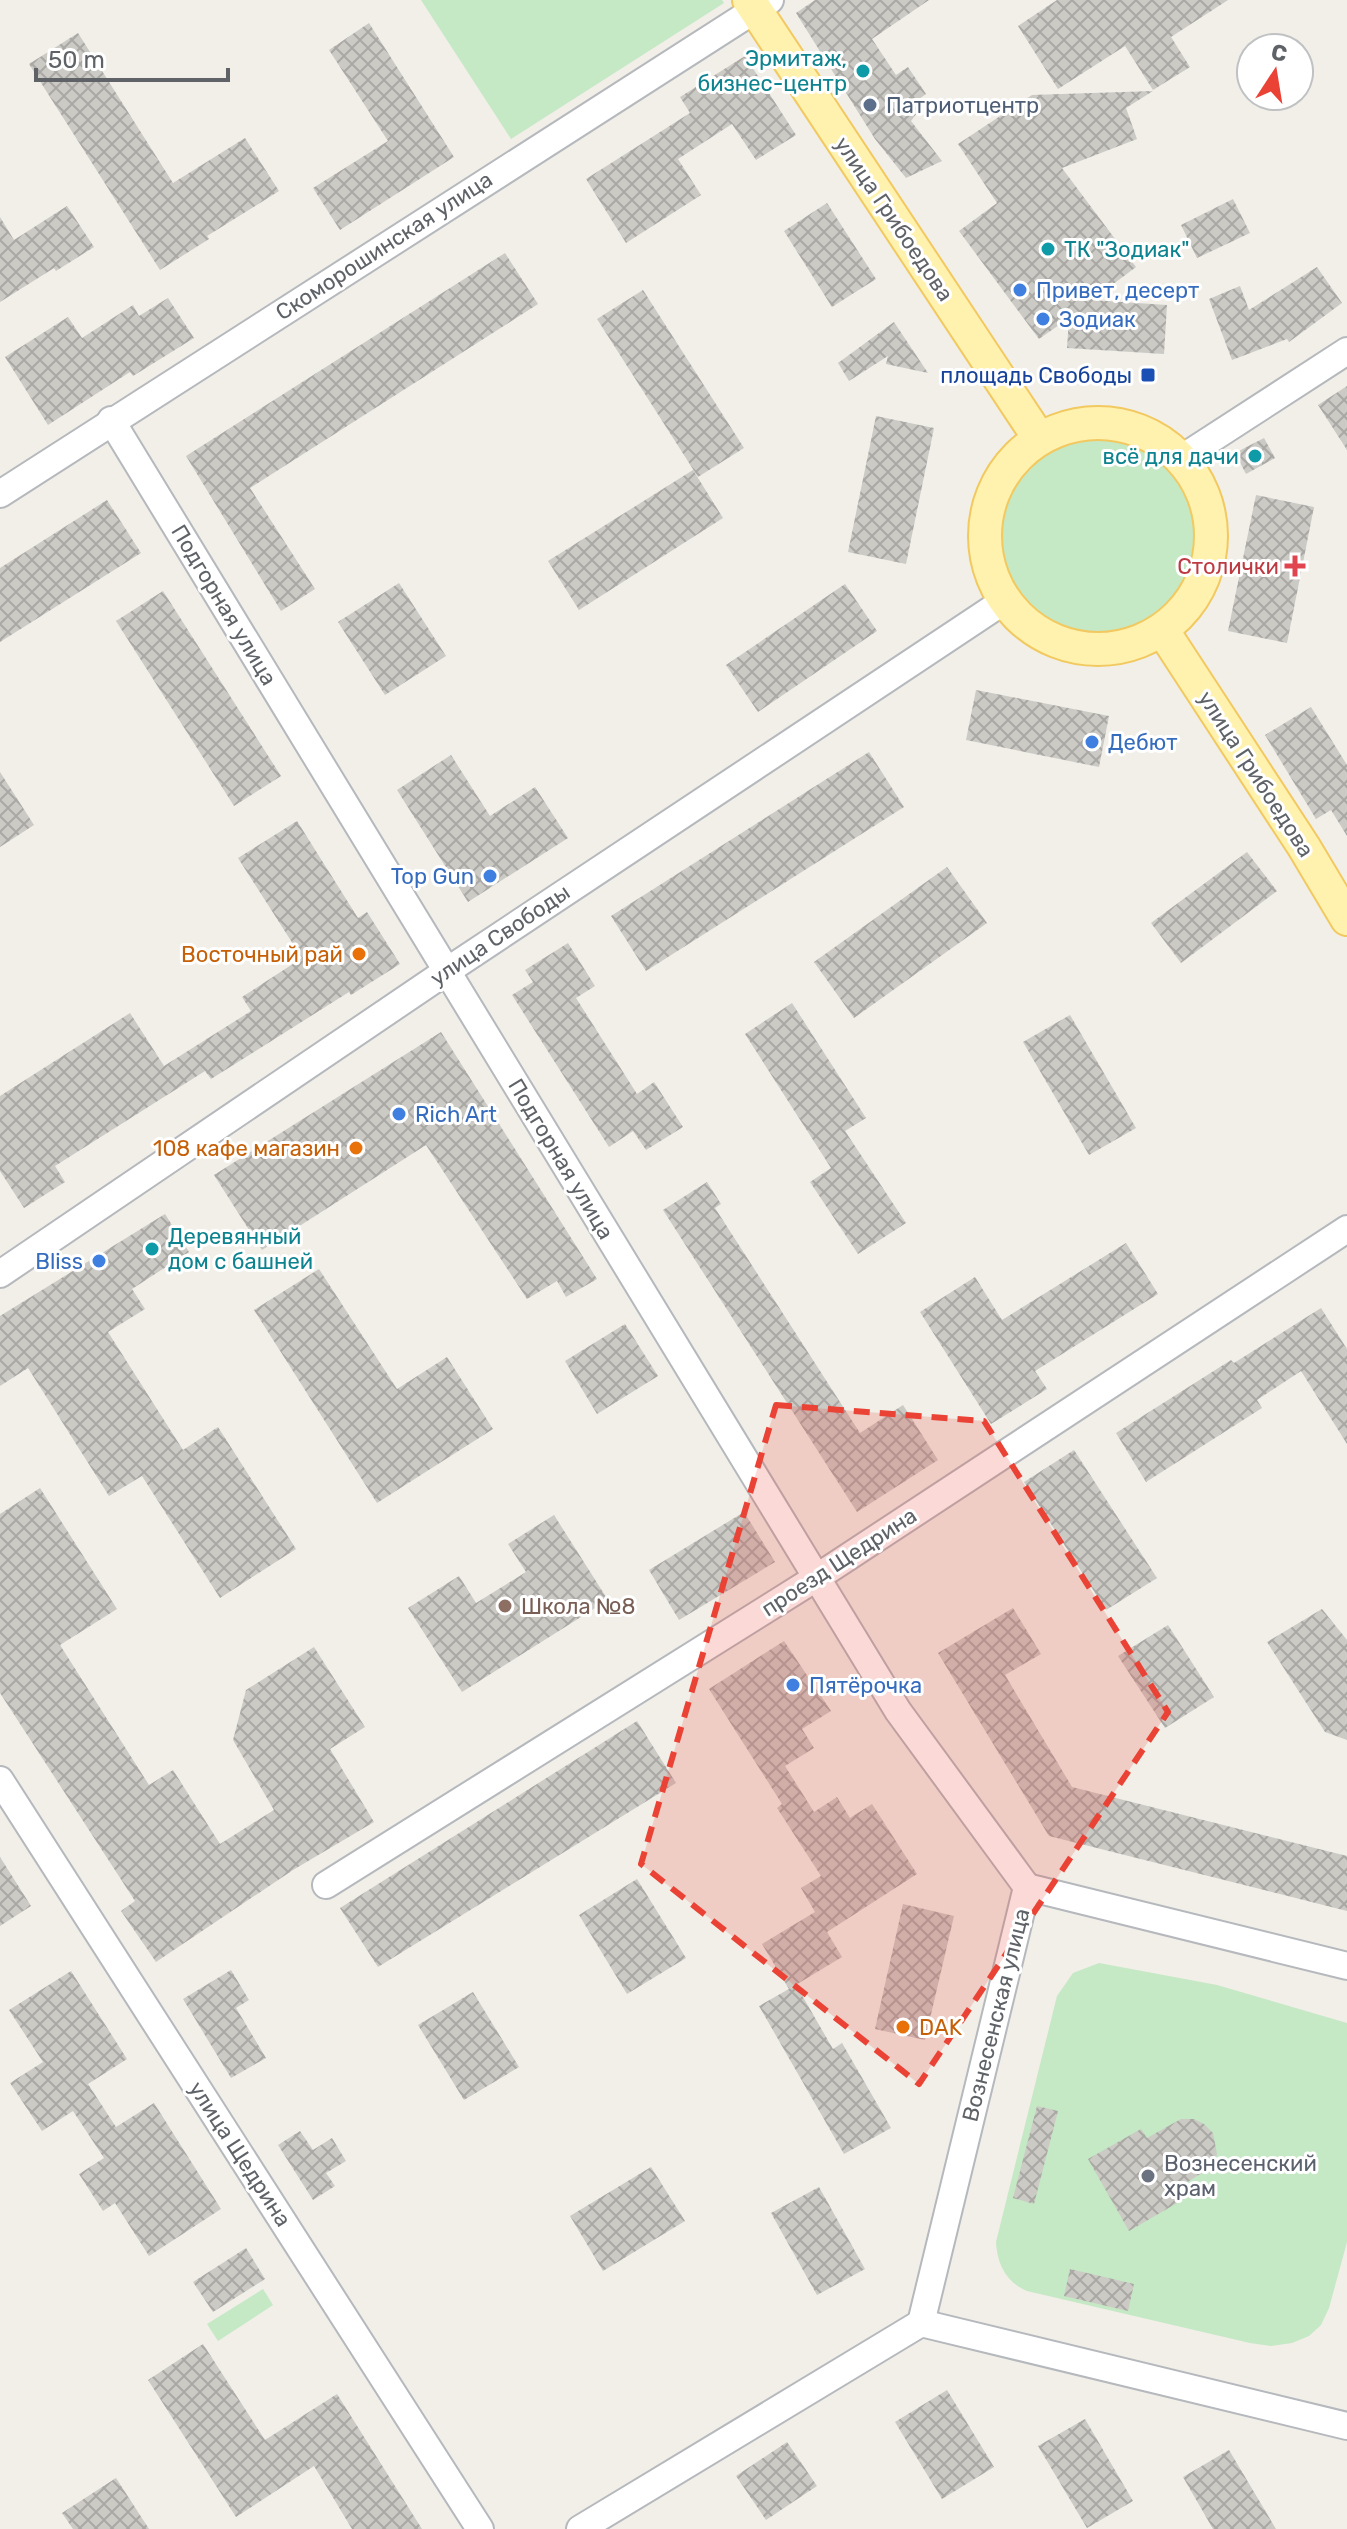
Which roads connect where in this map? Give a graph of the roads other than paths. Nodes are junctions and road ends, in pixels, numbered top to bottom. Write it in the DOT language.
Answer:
graph roads {
  1 [pos="758,3"];
  2 [pos="1347,351"];
  3 [pos="111,420"];
  4 [pos="1039,438"];
  5 [pos="1182,458"];
  6 [pos="0,494"];
  7 [pos="1004,601"];
  8 [pos="1163,631"];
  9 [pos="1347,919"];
  10 [pos="447,971"];
  11 [pos="1347,1229"];
  12 [pos="0,1274"];
  13 [pos="816,1578"];
  14 [pos="0,1780"];
  15 [pos="326,1885"];
  16 [pos="1027,1887"];
  17 [pos="1347,1966"];
  18 [pos="921,2323"];
  19 [pos="1347,2426"];
  20 [pos="480,2529"];
  21 [pos="580,2529"];
  1 -- 3 [label="street, Скоморошинская улица"];
  1 -- 4 [label="main road, улица Грибоедова"];
  2 -- 5 [label="street"];
  3 -- 6 [label="street, Скоморошинская улица"];
  3 -- 10 [label="street, Подгорная улица"];
  4 -- 5 [label="main road"];
  4 -- 7 [label="main road"];
  5 -- 8 [label="main road"];
  7 -- 8 [label="main road"];
  7 -- 10 [label="street, улица Свободы"];
  8 -- 9 [label="main road, улица Грибоедова"];
  10 -- 12 [label="street, улица Свободы"];
  10 -- 13 [label="street, Подгорная улица"];
  11 -- 13 [label="street, проезд Щедрина"];
  13 -- 15 [label="street, проезд Щедрина"];
  13 -- 16 [label="street, Подгорная улица"];
  14 -- 20 [label="street, улица Щедрина"];
  16 -- 17 [label="street, Вознесенская улица"];
  16 -- 18 [label="street, Вознесенская улица"];
  18 -- 19 [label="street"];
  18 -- 21 [label="street"];
}
